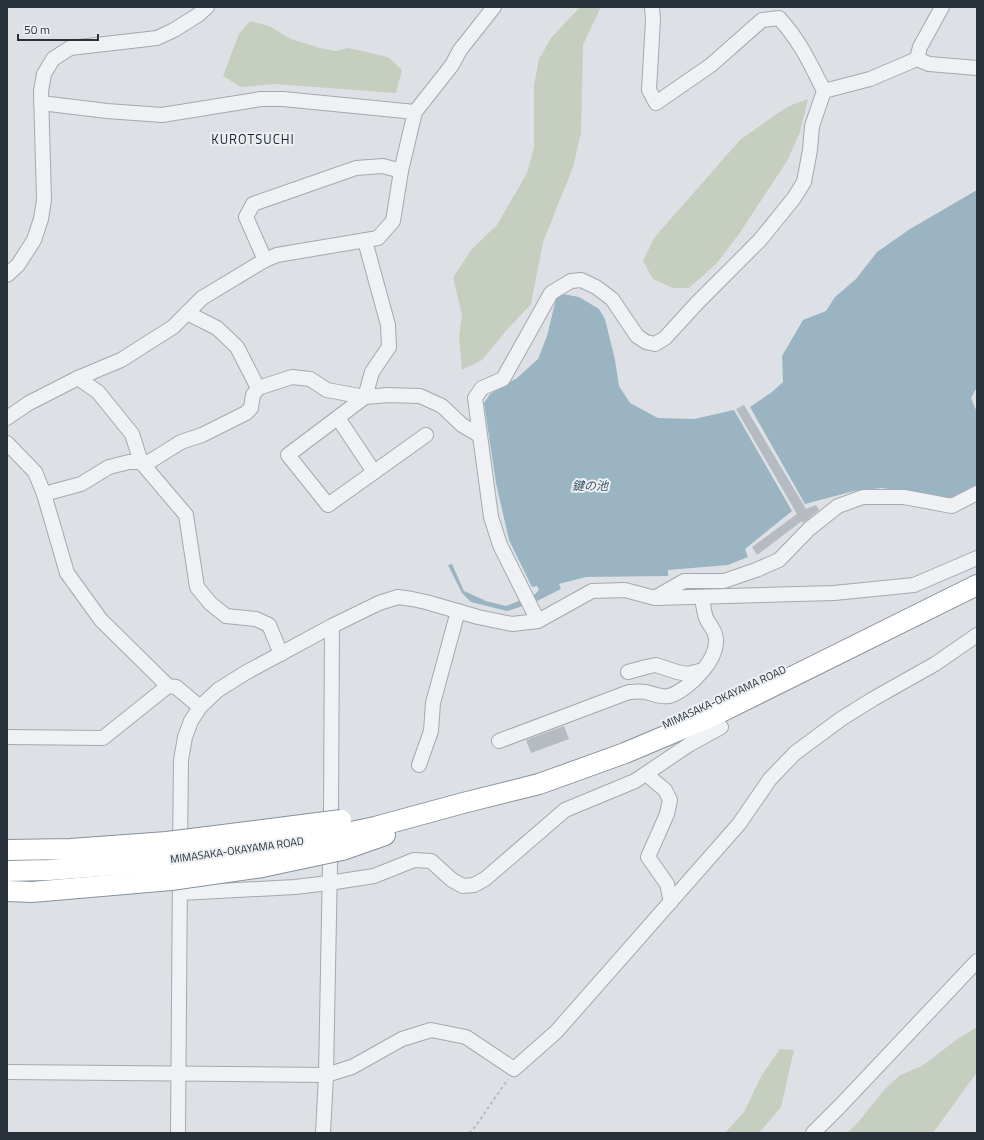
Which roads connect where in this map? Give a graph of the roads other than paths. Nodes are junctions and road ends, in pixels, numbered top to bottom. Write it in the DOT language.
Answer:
graph roads {
  1 [pos="207,7"];
  2 [pos="494,7"];
  3 [pos="652,7"];
  4 [pos="942,7"];
  5 [pos="917,59"];
  6 [pos="977,68"];
  7 [pos="824,91"];
  8 [pos="42,103"];
  9 [pos="415,112"];
  10 [pos="400,171"];
  11 [pos="365,241"];
  12 [pos="264,260"];
  13 [pos="7,275"];
  14 [pos="187,313"];
  15 [pos="78,378"];
  16 [pos="258,388"];
  17 [pos="365,398"];
  18 [pos="7,418"];
  19 [pos="338,418"];
  20 [pos="426,435"];
  21 [pos="479,435"];
  22 [pos="7,443"];
  23 [pos="140,462"];
  24 [pos="374,472"];
  25 [pos="977,493"];
  26 [pos="44,494"];
  27 [pos="977,558"];
  28 [pos="977,573"];
  29 [pos="977,585"];
  30 [pos="702,597"];
  31 [pos="655,598"];
  32 [pos="458,611"];
  33 [pos="538,621"];
  34 [pos="332,626"];
  35 [pos="977,636"];
  36 [pos="281,654"];
  37 [pos="703,670"];
  38 [pos="628,672"];
  39 [pos="168,686"];
  40 [pos="200,707"];
  41 [pos="721,727"];
  42 [pos="7,737"];
  43 [pos="499,741"];
  44 [pos="419,764"];
  45 [pos="646,774"];
  46 [pos="457,805"];
  47 [pos="339,829"];
  48 [pos="172,845"];
  49 [pos="7,850"];
  50 [pos="7,871"];
  51 [pos="329,883"];
  52 [pos="175,887"];
  53 [pos="7,891"];
  54 [pos="671,902"];
  55 [pos="977,961"];
  56 [pos="7,1072"];
  57 [pos="180,1074"];
  58 [pos="326,1075"];
  59 [pos="178,1133"];
  60 [pos="323,1133"];
  61 [pos="813,1133"];
  1 -- 8 [label="street"];
  2 -- 9 [label="street"];
  3 -- 7 [label="street"];
  4 -- 5 [label="street"];
  5 -- 6 [label="street"];
  5 -- 7 [label="street"];
  7 -- 21 [label="street"];
  8 -- 9 [label="street"];
  8 -- 13 [label="street"];
  9 -- 10 [label="street"];
  10 -- 11 [label="street"];
  10 -- 12 [label="street"];
  11 -- 12 [label="street"];
  11 -- 17 [label="street"];
  12 -- 14 [label="street"];
  14 -- 15 [label="street"];
  14 -- 16 [label="street"];
  15 -- 18 [label="street"];
  15 -- 23 [label="street"];
  16 -- 17 [label="street"];
  16 -- 23 [label="street"];
  17 -- 19 [label="street"];
  17 -- 21 [label="street"];
  19 -- 24 [label="street"];
  19 -- 24 [label="street"];
  20 -- 24 [label="street"];
  21 -- 33 [label="street"];
  22 -- 26 [label="street"];
  23 -- 26 [label="street"];
  23 -- 36 [label="street"];
  25 -- 31 [label="street"];
  26 -- 39 [label="street"];
  27 -- 30 [label="street"];
  28 -- 46 [label="highway, MIMASAKA-OKAYAMA ROAD"];
  29 -- 46 [label="highway, MIMASAKA-OKAYAMA ROAD"];
  30 -- 31 [label="street"];
  30 -- 37 [label="street"];
  31 -- 33 [label="street"];
  32 -- 33 [label="street"];
  32 -- 34 [label="street"];
  32 -- 44 [label="street"];
  34 -- 36 [label="street"];
  34 -- 47 [label="street"];
  35 -- 54 [label="street"];
  36 -- 40 [label="street"];
  37 -- 38 [label="street"];
  37 -- 43 [label="street"];
  39 -- 40 [label="street"];
  39 -- 42 [label="street"];
  40 -- 48 [label="street"];
  41 -- 45 [label="street"];
  45 -- 51 [label="street"];
  45 -- 54 [label="street"];
  46 -- 47 [label="highway, MIMASAKA-OKAYAMA ROAD"];
  47 -- 48 [label="street"];
  47 -- 48 [label="highway, MIMASAKA-OKAYAMA ROAD, bridge"];
  47 -- 51 [label="street"];
  47 -- 52 [label="highway, bridge"];
  48 -- 49 [label="highway"];
  48 -- 50 [label="highway, MIMASAKA-OKAYAMA ROAD"];
  48 -- 52 [label="street"];
  51 -- 52 [label="street"];
  51 -- 58 [label="street"];
  52 -- 53 [label="highway"];
  52 -- 57 [label="street"];
  54 -- 58 [label="street"];
  55 -- 61 [label="street"];
  56 -- 57 [label="street"];
  57 -- 58 [label="street"];
  57 -- 59 [label="street"];
  58 -- 60 [label="street"];
}
